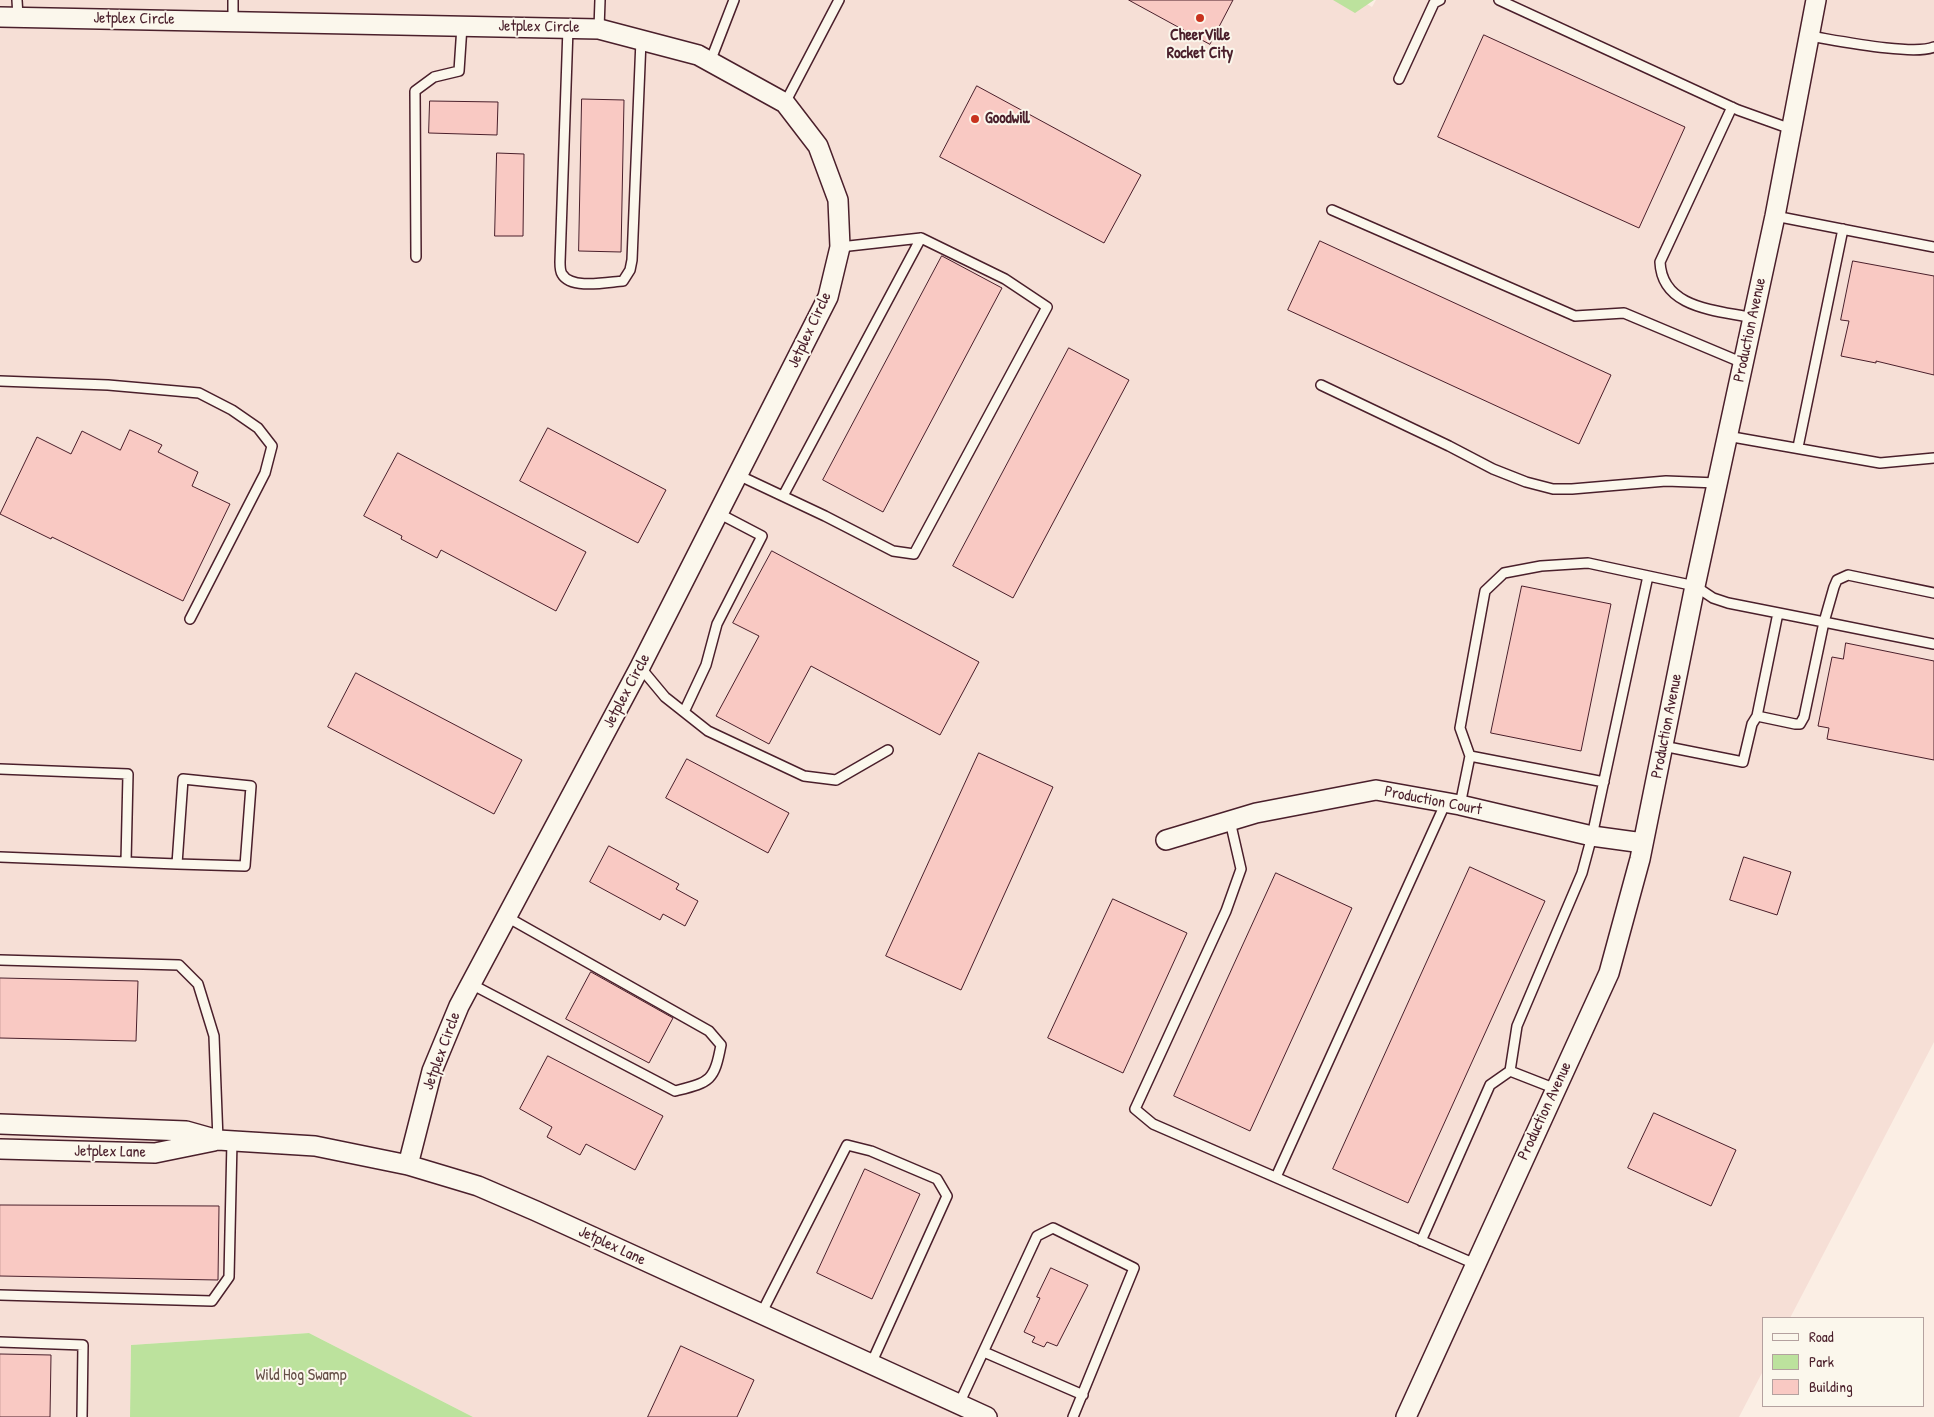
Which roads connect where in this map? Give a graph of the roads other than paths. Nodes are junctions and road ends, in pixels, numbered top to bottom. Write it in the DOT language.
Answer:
graph roads {
  1 [pos="233,0"];
  2 [pos="600,0"];
  3 [pos="734,0"];
  4 [pos="839,0"];
  5 [pos="1440,0"];
  6 [pos="1499,0"];
  7 [pos="1816,0"];
  8 [pos="12,11"];
  9 [pos="233,21"];
  10 [pos="462,26"];
  11 [pos="568,28"];
  12 [pos="599,29"];
  13 [pos="1809,36"];
  14 [pos="641,40"];
  15 [pos="1934,47"];
  16 [pos="710,62"];
  17 [pos="1399,79"];
  18 [pos="785,103"];
  19 [pos="1732,107"];
  20 [pos="1791,129"];
  21 [pos="1332,210"];
  22 [pos="1775,216"];
  23 [pos="1843,229"];
  24 [pos="921,238"];
  25 [pos="840,247"];
  26 [pos="1934,247"];
  27 [pos="416,257"];
  28 [pos="1753,318"];
  29 [pos="1743,362"];
  30 [pos="0,380"];
  31 [pos="1321,385"];
  32 [pos="1728,436"];
  33 [pos="1798,447"];
  34 [pos="1934,458"];
  35 [pos="738,475"];
  36 [pos="1717,483"];
  37 [pos="783,496"];
  38 [pos="718,514"];
  39 [pos="1648,576"];
  40 [pos="1695,586"];
  41 [pos="1934,593"];
  42 [pos="1778,613"];
  43 [pos="190,619"];
  44 [pos="1824,622"];
  45 [pos="1934,644"];
  46 [pos="640,667"];
  47 [pos="684,712"];
  48 [pos="1757,716"];
  49 [pos="1663,746"];
  50 [pos="888,750"];
  51 [pos="1470,756"];
  52 [pos="0,769"];
  53 [pos="1604,782"];
  54 [pos="1453,804"];
  55 [pos="1230,821"];
  56 [pos="1592,836"];
  57 [pos="1166,840"];
  58 [pos="1643,843"];
  59 [pos="0,857"];
  60 [pos="126,862"];
  61 [pos="177,864"];
  62 [pos="507,916"];
  63 [pos="0,960"];
  64 [pos="471,984"];
  65 [pos="1510,1070"];
  66 [pos="1556,1089"];
  67 [pos="0,1124"];
  68 [pos="225,1140"];
  69 [pos="0,1150"];
  70 [pos="408,1165"];
  71 [pos="1276,1177"];
  72 [pos="1421,1241"];
  73 [pos="1474,1264"];
  74 [pos="0,1295"];
  75 [pos="761,1314"];
  76 [pos="0,1342"];
  77 [pos="984,1352"];
  78 [pos="871,1364"];
  79 [pos="1083,1395"];
  80 [pos="959,1404"];
  81 [pos="82,1417"];
  82 [pos="987,1417"];
  83 [pos="1073,1417"];
  84 [pos="1406,1417"];
  1 -- 9 [label="lane"];
  2 -- 12 [label="lane"];
  3 -- 16 [label="lane"];
  4 -- 18 [label="lane"];
  5 -- 17 [label="lane"];
  6 -- 19 [label="lane"];
  7 -- 13 [label="street, Production Avenue"];
  8 -- 9 [label="street, Jetplex Circle"];
  9 -- 10 [label="street, Jetplex Circle"];
  10 -- 11 [label="street, Jetplex Circle"];
  10 -- 27 [label="lane"];
  11 -- 12 [label="street, Jetplex Circle"];
  11 -- 14 [label="lane"];
  12 -- 14 [label="street, Jetplex Circle"];
  13 -- 15 [label="lane"];
  13 -- 20 [label="street, Production Avenue"];
  14 -- 16 [label="street, Jetplex Circle"];
  16 -- 18 [label="street, Jetplex Circle"];
  18 -- 25 [label="street, Jetplex Circle"];
  19 -- 20 [label="lane"];
  19 -- 28 [label="lane"];
  20 -- 22 [label="street, Production Avenue"];
  21 -- 29 [label="lane"];
  22 -- 23 [label="lane"];
  22 -- 28 [label="street, Production Avenue"];
  23 -- 26 [label="lane"];
  23 -- 33 [label="lane"];
  24 -- 25 [label="lane"];
  24 -- 37 [label="lane"];
  24 -- 37 [label="lane"];
  25 -- 35 [label="street, Jetplex Circle"];
  28 -- 29 [label="street, Production Avenue"];
  29 -- 32 [label="street, Production Avenue"];
  30 -- 43 [label="lane"];
  31 -- 36 [label="lane"];
  32 -- 33 [label="lane"];
  32 -- 36 [label="street, Production Avenue"];
  33 -- 34 [label="lane"];
  35 -- 37 [label="lane"];
  35 -- 38 [label="street, Jetplex Circle"];
  36 -- 40 [label="street, Production Avenue"];
  38 -- 46 [label="street, Jetplex Circle"];
  38 -- 47 [label="lane"];
  39 -- 40 [label="lane"];
  39 -- 51 [label="lane"];
  39 -- 53 [label="lane"];
  40 -- 42 [label="lane"];
  40 -- 49 [label="street, Production Avenue"];
  41 -- 44 [label="lane"];
  42 -- 44 [label="lane"];
  42 -- 48 [label="lane"];
  44 -- 45 [label="lane"];
  44 -- 48 [label="lane"];
  46 -- 47 [label="lane"];
  46 -- 62 [label="street, Jetplex Circle"];
  47 -- 50 [label="lane"];
  48 -- 49 [label="lane"];
  49 -- 58 [label="street, Production Avenue"];
  51 -- 53 [label="lane"];
  51 -- 54 [label="lane"];
  52 -- 60 [label="lane"];
  53 -- 56 [label="lane"];
  54 -- 55 [label="street, Production Court"];
  54 -- 56 [label="street, Production Court"];
  54 -- 71 [label="lane"];
  55 -- 57 [label="street, Production Court"];
  55 -- 71 [label="lane"];
  56 -- 58 [label="street, Production Court"];
  56 -- 65 [label="lane"];
  58 -- 66 [label="street, Production Avenue"];
  59 -- 60 [label="lane"];
  60 -- 61 [label="lane"];
  61 -- 61 [label="lane"];
  62 -- 64 [label="street, Jetplex Circle"];
  62 -- 64 [label="lane"];
  63 -- 68 [label="lane"];
  64 -- 70 [label="street, Jetplex Circle"];
  65 -- 66 [label="lane"];
  65 -- 72 [label="lane"];
  66 -- 73 [label="street, Production Avenue"];
  67 -- 68 [label="street, Jetplex Lane"];
  68 -- 69 [label="street, Jetplex Lane"];
  68 -- 70 [label="street, Jetplex Lane"];
  68 -- 74 [label="lane"];
  70 -- 75 [label="street, Jetplex Lane"];
  71 -- 72 [label="lane"];
  72 -- 73 [label="lane"];
  73 -- 84 [label="street, Production Avenue"];
  75 -- 78 [label="street, Jetplex Lane"];
  75 -- 78 [label="lane"];
  76 -- 81 [label="lane"];
  77 -- 79 [label="lane"];
  77 -- 79 [label="lane"];
  77 -- 80 [label="lane"];
  78 -- 80 [label="street, Jetplex Lane"];
  79 -- 83 [label="lane"];
  80 -- 82 [label="street, Jetplex Lane"];
}
